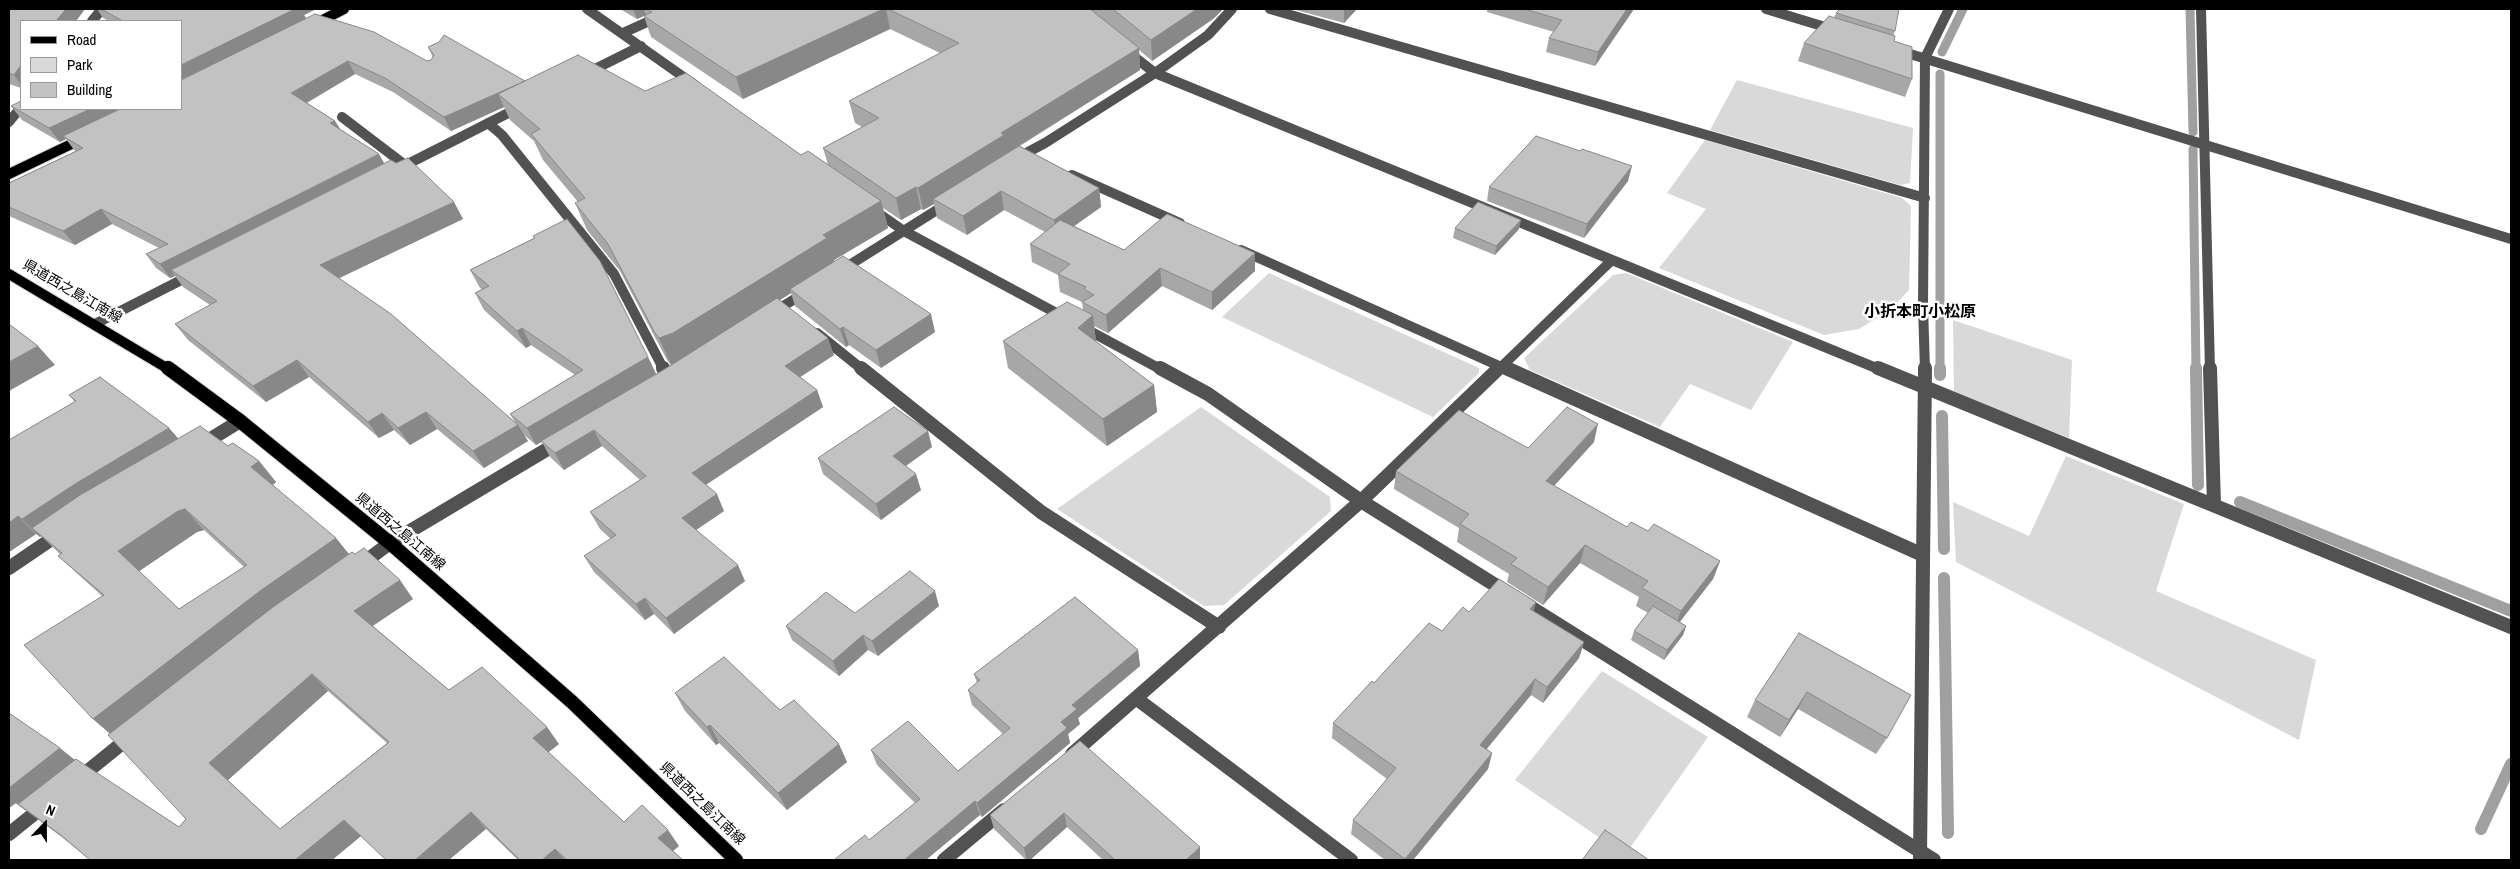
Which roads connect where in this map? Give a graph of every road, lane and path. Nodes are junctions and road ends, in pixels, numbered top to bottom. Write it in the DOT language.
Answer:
graph roads {
  1 [pos="102,9"];
  2 [pos="344,9"];
  3 [pos="587,9"];
  4 [pos="676,9"];
  5 [pos="1232,9"];
  6 [pos="1270,9"];
  7 [pos="1766,9"];
  8 [pos="1949,9"];
  9 [pos="2201,9"];
  10 [pos="93,20"];
  11 [pos="322,20"];
  12 [pos="339,25"];
  13 [pos="307,28"];
  14 [pos="1841,32"];
  15 [pos="623,34"];
  16 [pos="641,46"];
  17 [pos="1121,46"];
  18 [pos="1888,46"];
  19 [pos="1925,58"];
  20 [pos="1155,73"];
  21 [pos="573,80"];
  22 [pos="709,95"];
  23 [pos="530,102"];
  24 [pos="20,108"];
  25 [pos="342,117"];
  26 [pos="9,122"];
  27 [pos="488,123"];
  28 [pos="94,133"];
  29 [pos="2204,144"];
  30 [pos="1024,154"];
  31 [pos="1042,162"];
  32 [pos="1008,164"];
  33 [pos="405,166"];
  34 [pos="1060,170"];
  35 [pos="9,174"];
  36 [pos="388,174"];
  37 [pos="960,195"];
  38 [pos="857,198"];
  39 [pos="1925,198"];
  40 [pos="1195,230"];
  41 [pos="904,231"];
  42 [pos="2511,239"];
  43 [pos="1231,246"];
  44 [pos="1612,260"];
  45 [pos="202,270"];
  46 [pos="832,276"];
  47 [pos="12,278"];
  48 [pos="816,286"];
  49 [pos="759,321"];
  50 [pos="95,324"];
  51 [pos="807,325"];
  52 [pos="1501,366"];
  53 [pos="668,378"];
  54 [pos="1926,388"];
  55 [pos="240,421"];
  56 [pos="575,433"];
  57 [pos="189,452"];
  58 [pos="1361,501"];
  59 [pos="2214,505"];
  60 [pos="72,525"];
  61 [pos="390,543"];
  62 [pos="1924,555"];
  63 [pos="9,568"];
  64 [pos="351,572"];
  65 [pos="2511,627"];
  66 [pos="1219,628"];
  67 [pos="1137,699"];
  68 [pos="143,726"];
  69 [pos="1063,761"];
  70 [pos="68,786"];
  71 [pos="54,798"];
  72 [pos="1018,798"];
  73 [pos="9,834"];
  74 [pos="1920,856"];
  75 [pos="736,860"];
  76 [pos="944,860"];
  77 [pos="1351,860"];
  78 [pos="1934,860"];
  1 -- 10 [label="street"];
  2 -- 11 [label="main road"];
  3 -- 15 [label="street"];
  4 -- 15 [label="street"];
  5 -- 20 [label="street"];
  6 -- 39 [label="street"];
  7 -- 14 [label="street"];
  8 -- 19 [label="street"];
  9 -- 29 [label="street"];
  11 -- 12 [label="street"];
  11 -- 13 [label="main road"];
  15 -- 16 [label="street"];
  16 -- 21 [label="street"];
  16 -- 22 [label="street"];
  17 -- 20 [label="street"];
  18 -- 19 [label="street"];
  19 -- 29 [label="street"];
  19 -- 39 [label="street"];
  20 -- 30 [label="street"];
  20 -- 44 [label="street"];
  23 -- 27 [label="street"];
  24 -- 26 [label="street"];
  25 -- 33 [label="street"];
  27 -- 33 [label="street"];
  27 -- 53 [label="street"];
  28 -- 35 [label="main road"];
  29 -- 42 [label="street"];
  29 -- 59 [label="street"];
  30 -- 31 [label="street"];
  30 -- 32 [label="street"];
  33 -- 36 [label="street"];
  34 -- 40 [label="street"];
  37 -- 41 [label="street"];
  38 -- 41 [label="street"];
  39 -- 54 [label="street"];
  41 -- 46 [label="street"];
  41 -- 58 [label="street"];
  43 -- 52 [label="street"];
  44 -- 52 [label="street"];
  44 -- 54 [label="street"];
  45 -- 50 [label="street"];
  47 -- 50 [label="main road, 県道西之島江南線"];
  48 -- 49 [label="street"];
  50 -- 55 [label="main road, 県道西之島江南線"];
  51 -- 66 [label="street"];
  52 -- 58 [label="street"];
  52 -- 62 [label="street"];
  54 -- 59 [label="street"];
  54 -- 62 [label="street"];
  55 -- 57 [label="street"];
  55 -- 61 [label="main road, 県道西之島江南線"];
  56 -- 61 [label="street"];
  58 -- 66 [label="street"];
  58 -- 74 [label="street"];
  59 -- 65 [label="street"];
  60 -- 63 [label="street"];
  61 -- 64 [label="street"];
  61 -- 75 [label="main road, 県道西之島江南線"];
  62 -- 74 [label="street"];
  66 -- 67 [label="street"];
  67 -- 69 [label="street"];
  67 -- 77 [label="street"];
  68 -- 70 [label="street"];
  71 -- 73 [label="street"];
  72 -- 76 [label="street"];
  74 -- 78 [label="street"];
}
